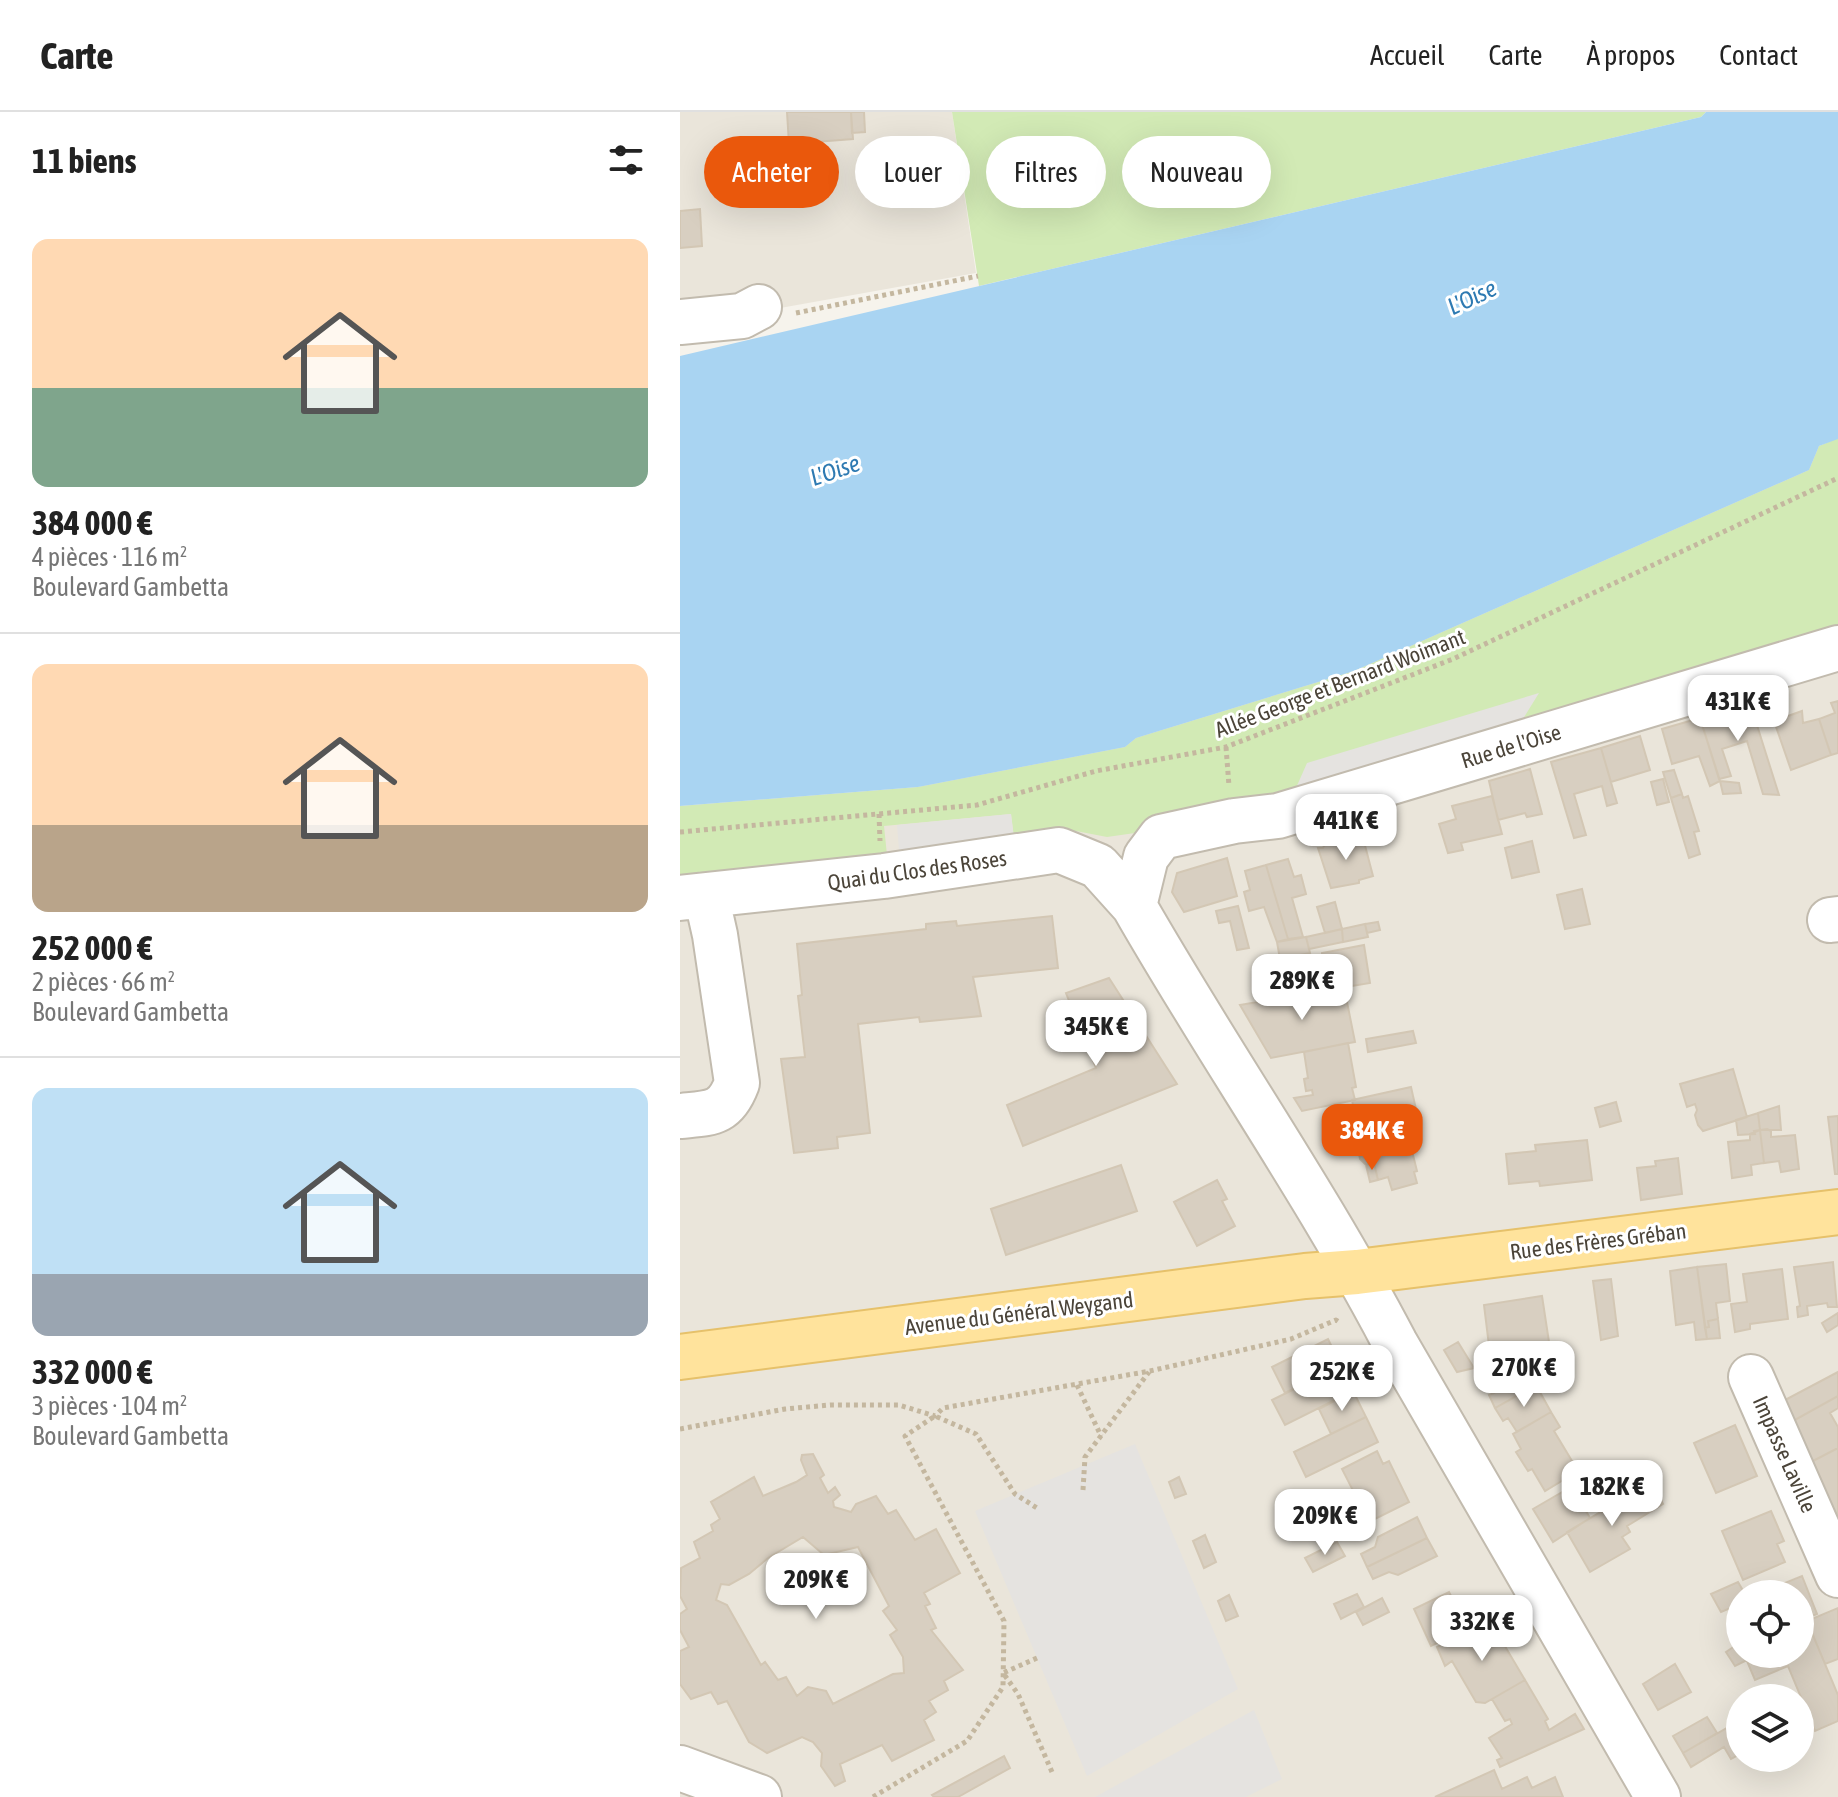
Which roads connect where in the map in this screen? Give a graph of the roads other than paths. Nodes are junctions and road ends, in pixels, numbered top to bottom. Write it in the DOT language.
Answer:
graph roads {
  1 [pos="755,309"];
  2 [pos="680,322"];
  3 [pos="1838,648"];
  4 [pos="1161,837"];
  5 [pos="1059,850"];
  6 [pos="693,897"];
  7 [pos="1134,906"];
  8 [pos="680,1116"];
  9 [pos="1838,1212"];
  10 [pos="1357,1272"];
  11 [pos="680,1357"];
  12 [pos="1751,1377"];
  13 [pos="1838,1575"];
  14 [pos="680,1768"];
  15 [pos="759,1797"];
  16 [pos="1658,1797"];
  1 -- 2 [label="street"];
  3 -- 4 [label="street, Rue de l'Oise"];
  4 -- 5 [label="street, Rue de l'Oise"];
  4 -- 7 [label="street"];
  5 -- 6 [label="street, Quai du Clos des Roses"];
  5 -- 7 [label="street"];
  6 -- 8 [label="street"];
  7 -- 10 [label="street"];
  9 -- 10 [label="main road, Rue des Frères Gréban"];
  10 -- 11 [label="main road, Avenue du Général Weygand"];
  10 -- 16 [label="street"];
  12 -- 13 [label="street, Impasse Laville"];
  14 -- 15 [label="street"];
}
